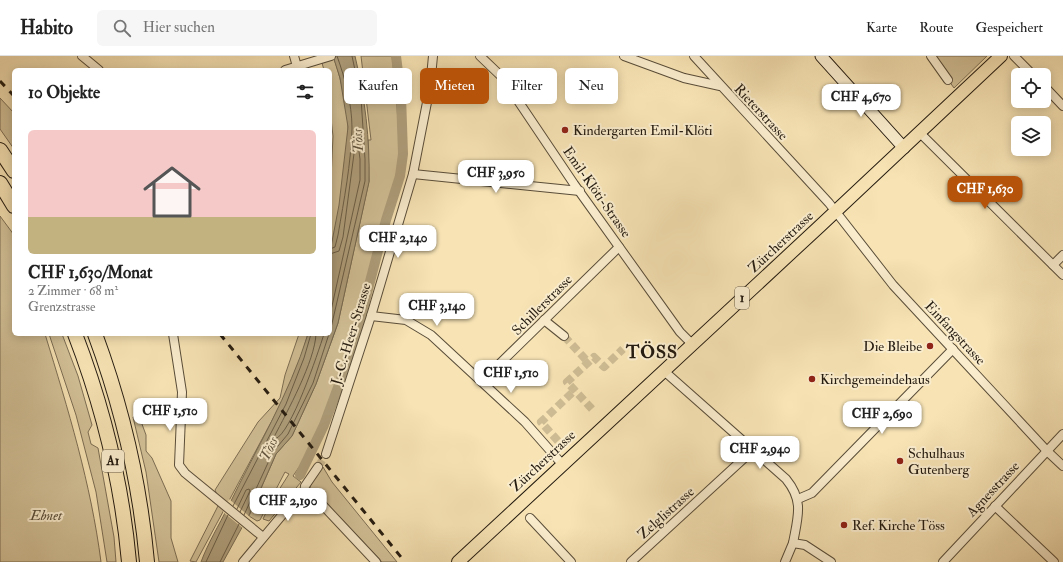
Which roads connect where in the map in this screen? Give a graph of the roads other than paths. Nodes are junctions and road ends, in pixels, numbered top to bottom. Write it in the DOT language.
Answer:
graph roads {
  1 [pos="82,56"];
  2 [pos="294,56"];
  3 [pos="331,56"];
  4 [pos="433,56"];
  5 [pos="480,56"];
  6 [pos="624,56"];
  7 [pos="694,56"];
  8 [pos="821,56"];
  9 [pos="931,56"];
  10 [pos="1001,56"];
  11 [pos="1014,56"];
  12 [pos="97,68"];
  13 [pos="298,68"];
  14 [pos="1026,68"];
  15 [pos="948,80"];
  16 [pos="720,86"];
  17 [pos="1051,93"];
  18 [pos="1063,106"];
  19 [pos="920,133"];
  20 [pos="904,148"];
  21 [pos="0,150"];
  22 [pos="12,169"];
  23 [pos="413,174"];
  24 [pos="0,183"];
  25 [pos="580,192"];
  26 [pos="12,203"];
  27 [pos="836,212"];
  28 [pos="619,247"];
  29 [pos="1063,255"];
  30 [pos="1053,265"];
  31 [pos="1063,275"];
  32 [pos="372,316"];
  33 [pos="544,320"];
  34 [pos="76,336"];
  35 [pos="96,336"];
  36 [pos="173,336"];
  37 [pos="564,336"];
  38 [pos="692,344"];
  39 [pos="953,349"];
  40 [pos="664,371"];
  41 [pos="482,381"];
  42 [pos="1063,434"];
  43 [pos="753,450"];
  44 [pos="1047,451"];
  45 [pos="326,454"];
  46 [pos="562,464"];
  47 [pos="1063,466"];
  48 [pos="318,467"];
  49 [pos="304,494"];
  50 [pos="798,499"];
  51 [pos="995,506"];
  52 [pos="530,518"];
  53 [pos="263,537"];
  54 [pos="793,542"];
  55 [pos="129,562"];
  56 [pos="147,562"];
  57 [pos="243,562"];
  58 [pos="376,562"];
  59 [pos="458,562"];
  60 [pos="572,562"];
  61 [pos="632,562"];
  62 [pos="785,562"];
  63 [pos="831,562"];
  64 [pos="943,562"];
  65 [pos="1054,562"];
  1 -- 12 [label="street"];
  2 -- 13 [label="street"];
  3 -- 13 [label="street"];
  4 -- 23 [label="street, J.-C.-Heer-Strasse"];
  5 -- 25 [label="street, Emil-Klöti-Strasse"];
  6 -- 16 [label="street, Rieterstrasse"];
  7 -- 16 [label="street"];
  8 -- 20 [label="main road"];
  9 -- 15 [label="street"];
  10 -- 19 [label="main road, Zürcherstrasse / 1"];
  11 -- 14 [label="street"];
  16 -- 27 [label="street, Rieterstrasse"];
  17 -- 18 [label="street"];
  19 -- 20 [label="main road, Zürcherstrasse / 1"];
  19 -- 30 [label="street"];
  20 -- 27 [label="main road, Zürcherstrasse / 1"];
  21 -- 22 [label="highway"];
  23 -- 25 [label="street"];
  23 -- 32 [label="street, J.-C.-Heer-Strasse"];
  24 -- 26 [label="highway"];
  25 -- 28 [label="street, Emil-Klöti-Strasse"];
  27 -- 38 [label="main road, Zürcherstrasse / 1"];
  27 -- 39 [label="street, Einfangstrasse"];
  28 -- 33 [label="street, Schillerstrasse"];
  28 -- 38 [label="street, Emil-Klöti-Strasse"];
  29 -- 30 [label="street"];
  30 -- 31 [label="street"];
  32 -- 41 [label="street"];
  32 -- 45 [label="street, J.-C.-Heer-Strasse"];
  33 -- 37 [label="street"];
  33 -- 41 [label="street, Schillerstrasse"];
  34 -- 55 [label="highway, A1"];
  35 -- 56 [label="highway, A1"];
  36 -- 53 [label="street"];
  38 -- 40 [label="main road, Zürcherstrasse / 1"];
  39 -- 44 [label="street, Einfangstrasse"];
  39 -- 50 [label="street"];
  40 -- 43 [label="street"];
  40 -- 46 [label="main road, Zürcherstrasse / 1"];
  41 -- 46 [label="street"];
  42 -- 44 [label="street, Agnesstrasse"];
  43 -- 50 [label="street"];
  43 -- 61 [label="street, Zelglistrasse"];
  44 -- 47 [label="street, Einfangstrasse"];
  44 -- 51 [label="street, Agnesstrasse"];
  46 -- 59 [label="main road, Zürcherstrasse / 1"];
  48 -- 49 [label="street"];
  49 -- 53 [label="street"];
  49 -- 58 [label="street"];
  50 -- 54 [label="street"];
  51 -- 64 [label="street, Agnesstrasse"];
  51 -- 65 [label="street"];
  52 -- 60 [label="street"];
  53 -- 57 [label="street"];
  54 -- 62 [label="street"];
  54 -- 63 [label="street"];
}
